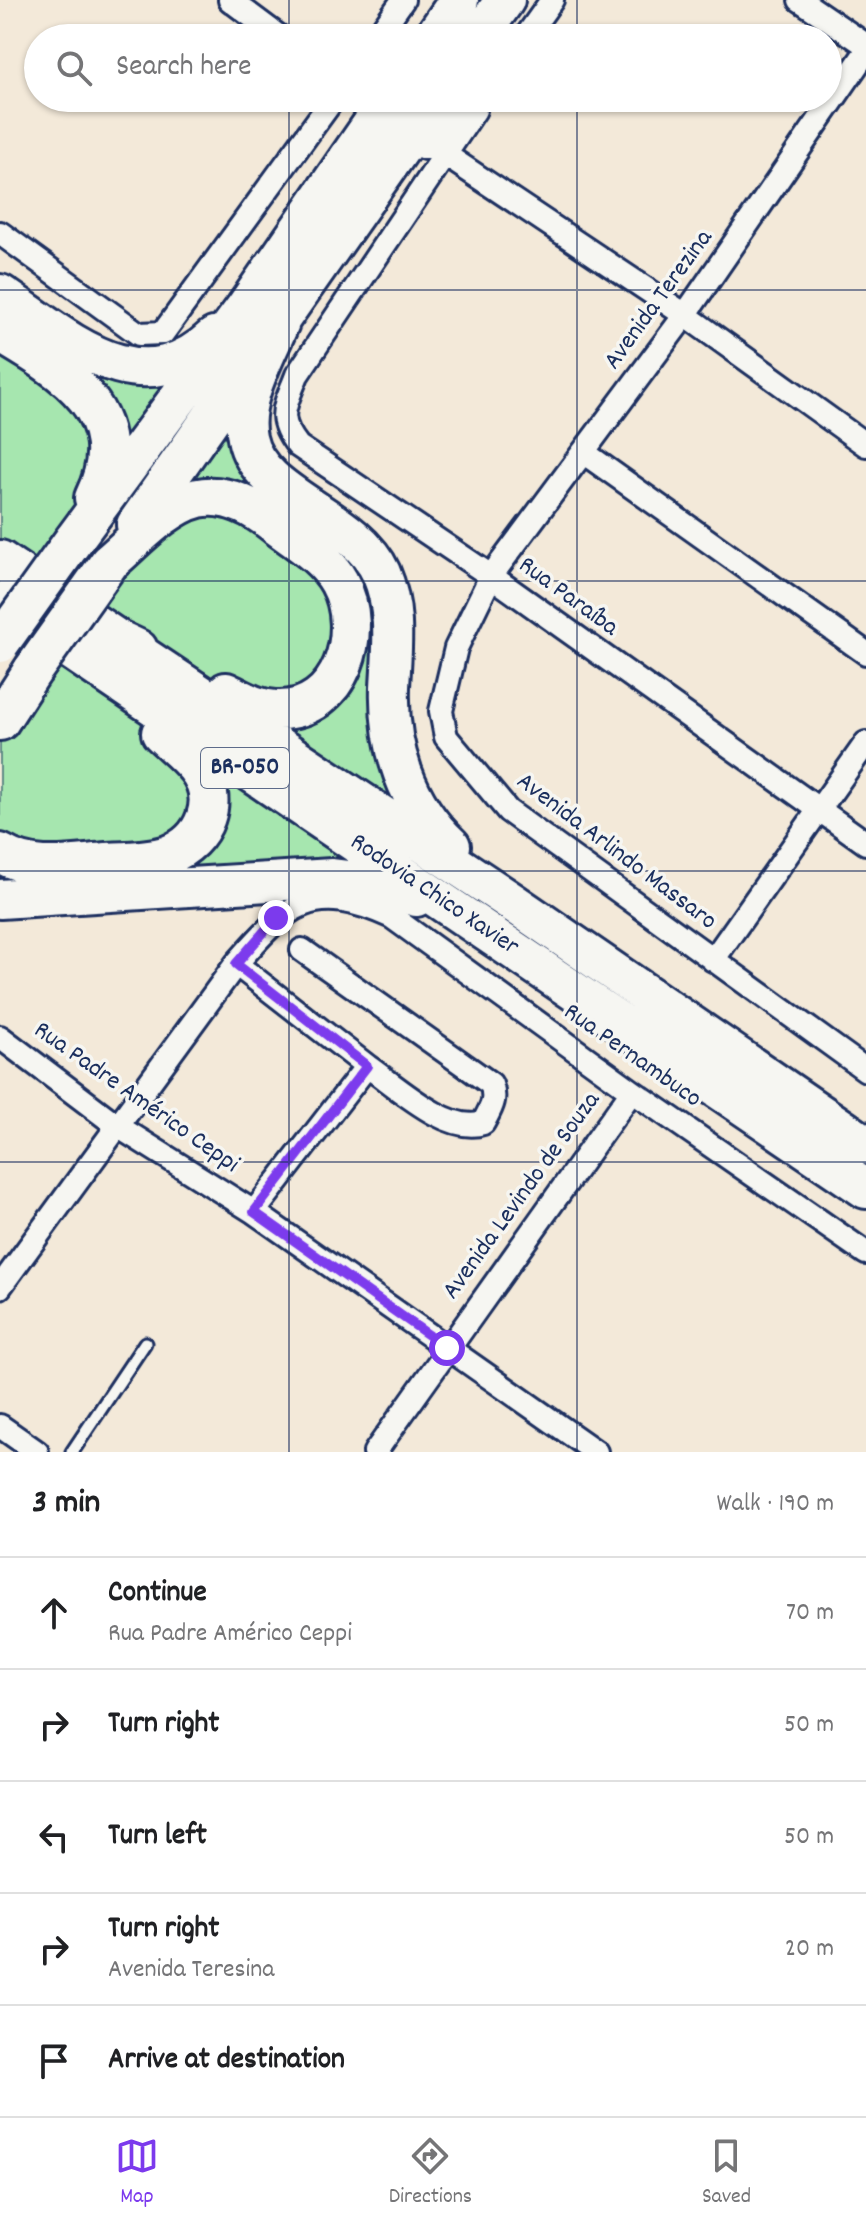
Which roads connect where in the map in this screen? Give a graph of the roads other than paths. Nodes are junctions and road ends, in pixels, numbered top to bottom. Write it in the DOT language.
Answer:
graph roads {
  1 [pos="230,0"];
  2 [pos="403,0"];
  3 [pos="441,0"];
  4 [pos="459,0"];
  5 [pos="505,0"];
  6 [pos="552,0"];
  7 [pos="800,0"];
  8 [pos="262,24"];
  9 [pos="386,24"];
  10 [pos="428,24"];
  11 [pos="443,24"];
  12 [pos="488,24"];
  13 [pos="535,24"];
  14 [pos="835,24"];
  15 [pos="842,29"];
  16 [pos="866,45"];
  17 [pos="866,52"];
  18 [pos="842,87"];
  19 [pos="324,112"];
  20 [pos="381,112"];
  21 [pos="426,112"];
  22 [pos="453,112"];
  23 [pos="473,112"];
  24 [pos="825,112"];
  25 [pos="444,154"];
  26 [pos="359,208"];
  27 [pos="0,233"];
  28 [pos="0,294"];
  29 [pos="262,315"];
  30 [pos="685,315"];
  31 [pos="0,333"];
  32 [pos="866,445"];
  33 [pos="583,452"];
  34 [pos="73,541"];
  35 [pos="0,560"];
  36 [pos="109,563"];
  37 [pos="491,576"];
  38 [pos="0,602"];
  39 [pos="0,643"];
  40 [pos="866,653"];
  41 [pos="106,654"];
  42 [pos="17,696"];
  43 [pos="0,741"];
  44 [pos="866,743"];
  45 [pos="820,811"];
  46 [pos="866,843"];
  47 [pos="0,853"];
  48 [pos="0,899"];
  49 [pos="502,917"];
  50 [pos="302,950"];
  51 [pos="713,960"];
  52 [pos="236,964"];
  53 [pos="0,1037"];
  54 [pos="367,1066"];
  55 [pos="866,1070"];
  56 [pos="632,1091"];
  57 [pos="817,1110"];
  58 [pos="119,1127"];
  59 [pos="866,1134"];
  60 [pos="866,1145"];
  61 [pos="866,1189"];
  62 [pos="254,1212"];
  63 [pos="866,1253"];
  64 [pos="0,1287"];
  65 [pos="145,1343"];
  66 [pos="447,1348"];
  67 [pos="0,1426"];
  68 [pos="37,1452"];
  69 [pos="72,1452"];
  70 [pos="375,1452"];
  71 [pos="596,1452"];
  1 -- 8 [label="street"];
  2 -- 9 [label="street"];
  3 -- 10 [label="highway"];
  4 -- 11 [label="highway"];
  5 -- 12 [label="highway"];
  6 -- 13 [label="street"];
  7 -- 14 [label="street"];
  15 -- 16 [label="street"];
  17 -- 18 [label="street, Avenida Terezina"];
  19 -- 27 [label="street"];
  20 -- 29 [label="highway"];
  21 -- 26 [label="highway"];
  22 -- 26 [label="highway"];
  23 -- 25 [label="street, Rua Paraíba"];
  24 -- 30 [label="street, Avenida Terezina"];
  25 -- 30 [label="street"];
  25 -- 37 [label="street, Rua Paraíba"];
  26 -- 29 [label="highway"];
  28 -- 29 [label="highway"];
  29 -- 34 [label="highway"];
  29 -- 36 [label="highway"];
  29 -- 49 [label="highway"];
  30 -- 32 [label="street"];
  30 -- 33 [label="street, Avenida Terezina"];
  31 -- 34 [label="highway"];
  33 -- 37 [label="street, Avenida Terezina"];
  33 -- 40 [label="street"];
  34 -- 39 [label="highway, bridge"];
  35 -- 41 [label="highway"];
  36 -- 41 [label="highway"];
  36 -- 42 [label="highway, bridge"];
  37 -- 45 [label="street, Rua Paraíba"];
  37 -- 51 [label="street, Avenida Arlindo Massaro"];
  38 -- 41 [label="highway, Rodovia Chico Xavier / BR-050"];
  41 -- 47 [label="highway"];
  41 -- 49 [label="highway, Rodovia Chico Xavier / BR-050"];
  42 -- 43 [label="highway"];
  44 -- 45 [label="street"];
  45 -- 46 [label="street, Rua Paraíba"];
  45 -- 51 [label="street"];
  48 -- 49 [label="highway"];
  49 -- 57 [label="highway, Rodovia Chico Xavier / BR-050"];
  49 -- 61 [label="highway, Rodovia Chico Xavier / BR-050"];
  50 -- 54 [label="street"];
  51 -- 55 [label="street, Avenida Arlindo Massaro"];
  52 -- 54 [label="street"];
  52 -- 56 [label="street, Rua Pernambuco"];
  52 -- 58 [label="street"];
  53 -- 58 [label="street, Rua Padre Américo Ceppi"];
  54 -- 62 [label="street"];
  56 -- 63 [label="street, Rua Pernambuco"];
  56 -- 66 [label="street, Avenida Levindo de Souza"];
  57 -- 59 [label="highway"];
  57 -- 60 [label="highway, Rodovia Chico Xavier / BR-050"];
  58 -- 62 [label="street, Rua Padre Américo Ceppi"];
  58 -- 64 [label="street"];
  62 -- 66 [label="street, Rua Padre Américo Ceppi"];
  65 -- 69 [label="lane"];
  66 -- 70 [label="street, Avenida Levindo de Souza"];
  66 -- 71 [label="street, Rua Padre Américo Ceppi"];
  67 -- 68 [label="street"];
}
